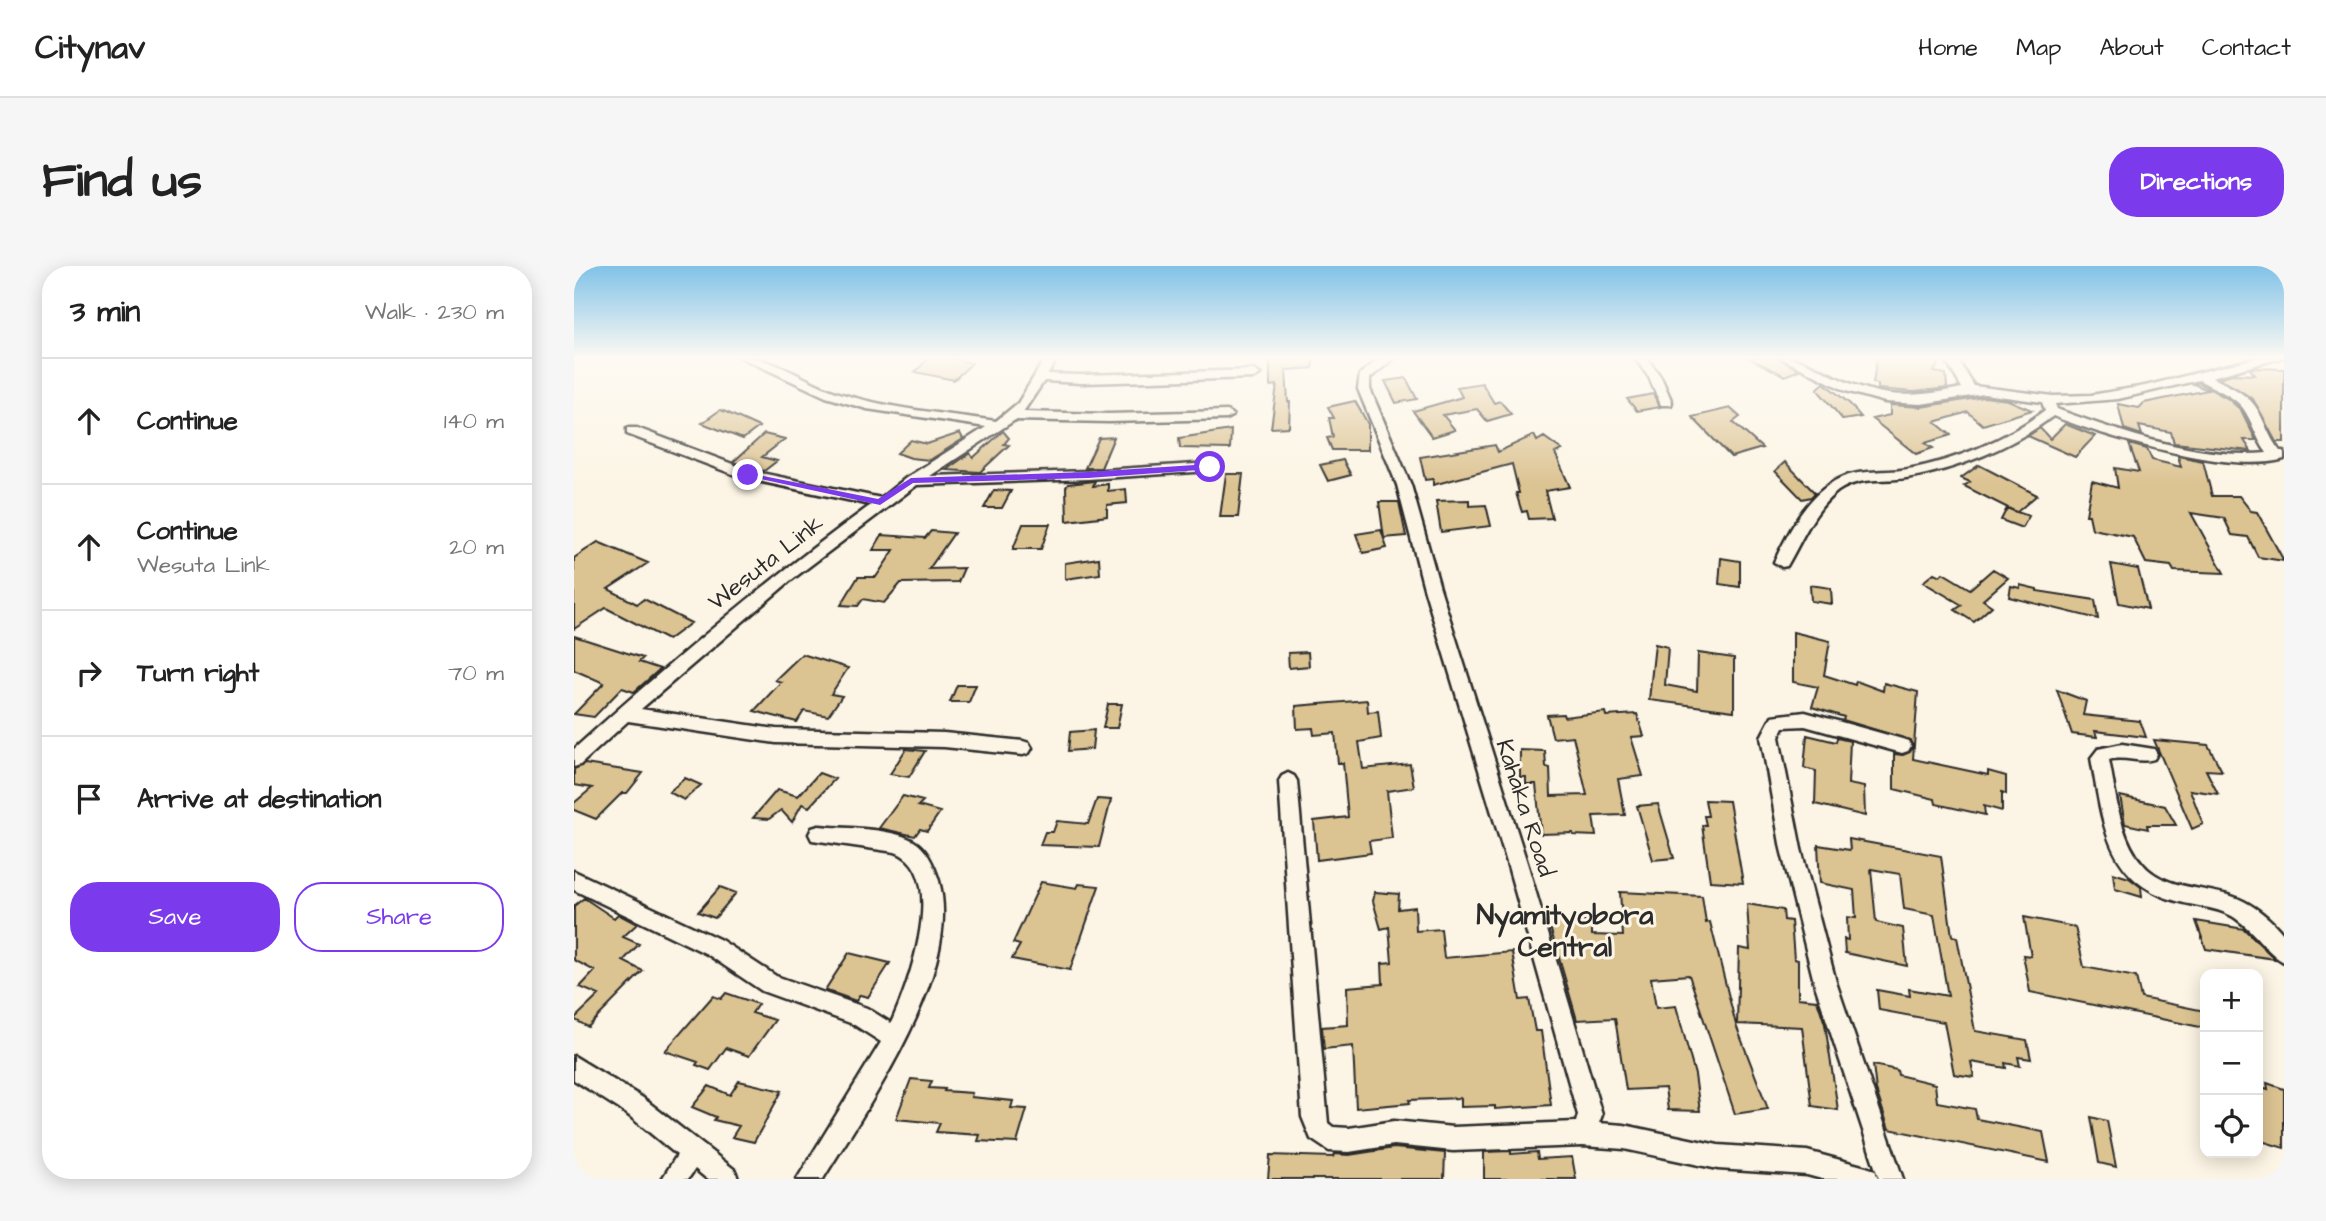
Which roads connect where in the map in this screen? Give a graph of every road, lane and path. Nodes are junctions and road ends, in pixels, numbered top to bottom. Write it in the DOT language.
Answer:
graph roads {
  1 [pos="850,400"];
  2 [pos="1026,400"];
  3 [pos="1369,400"];
  4 [pos="2030,400"];
  5 [pos="2081,400"];
  6 [pos="2242,400"];
  7 [pos="2049,405"];
  8 [pos="1227,415"];
  9 [pos="1012,416"];
  10 [pos="998,425"];
  11 [pos="632,430"];
  12 [pos="2280,456"];
  13 [pos="1210,467"];
  14 [pos="911,481"];
  15 [pos="880,502"];
  16 [pos="1782,562"];
  17 [pos="624,714"];
  18 [pos="1902,746"];
  19 [pos="1023,748"];
  20 [pos="2148,754"];
  21 [pos="574,760"];
  22 [pos="1289,781"];
  23 [pos="819,834"];
  24 [pos="574,880"];
  25 [pos="2284,953"];
  26 [pos="895,1038"];
  27 [pos="574,1067"];
  28 [pos="1583,1134"];
  29 [pos="692,1153"];
  30 [pos="674,1179"];
  31 [pos="726,1179"];
  32 [pos="808,1179"];
  33 [pos="1866,1179"];
  34 [pos="1891,1179"];
  1 -- 10 [label="street"];
  2 -- 9 [label="street, Wesuta Link"];
  3 -- 28 [label="street, Kahaka Road"];
  4 -- 7 [label="street"];
  5 -- 7 [label="street"];
  6 -- 12 [label="street"];
  7 -- 12 [label="street"];
  7 -- 16 [label="street"];
  8 -- 9 [label="street"];
  9 -- 10 [label="street, Wesuta Link"];
  10 -- 14 [label="street, Wesuta Link"];
  11 -- 15 [label="street"];
  13 -- 14 [label="street"];
  14 -- 15 [label="street, Wesuta Link"];
  15 -- 17 [label="street, Wesuta Link"];
  17 -- 19 [label="street"];
  17 -- 21 [label="street, Wesuta Link"];
  18 -- 34 [label="street"];
  20 -- 25 [label="street"];
  22 -- 28 [label="street"];
  23 -- 26 [label="street"];
  24 -- 26 [label="street"];
  26 -- 32 [label="street"];
  27 -- 29 [label="street"];
  28 -- 33 [label="street"];
  29 -- 30 [label="street"];
  29 -- 31 [label="street"];
}
